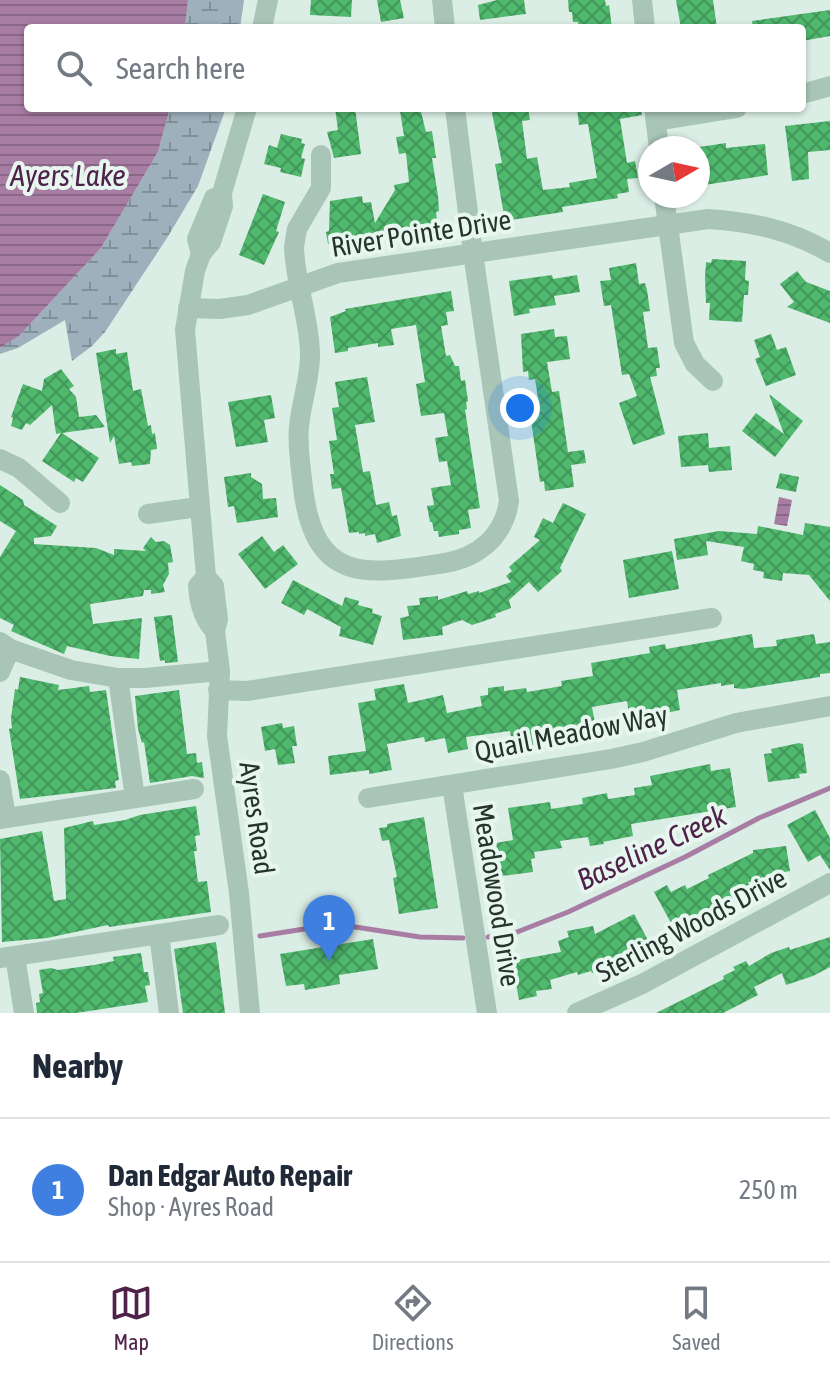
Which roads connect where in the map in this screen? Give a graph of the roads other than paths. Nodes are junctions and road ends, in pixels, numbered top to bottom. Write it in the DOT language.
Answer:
graph roads {
  1 [pos="268,0"];
  2 [pos="442,0"];
  3 [pos="642,0"];
  4 [pos="263,24"];
  5 [pos="445,24"];
  6 [pos="645,24"];
  7 [pos="830,86"];
  8 [pos="806,93"];
  9 [pos="246,112"];
  10 [pos="455,112"];
  11 [pos="682,112"];
  12 [pos="655,114"];
  13 [pos="658,136"];
  14 [pos="321,155"];
  15 [pos="665,208"];
  16 [pos="667,224"];
  17 [pos="473,253"];
  18 [pos="830,253"];
  19 [pos="299,285"];
  20 [pos="188,308"];
  21 [pos="713,381"];
  22 [pos="0,459"];
  23 [pos="60,503"];
  24 [pos="198,507"];
  25 [pos="148,514"];
  26 [pos="712,618"];
  27 [pos="5,645"];
  28 [pos="0,672"];
  29 [pos="118,678"];
  30 [pos="219,680"];
  31 [pos="830,706"];
  32 [pos="0,780"];
  33 [pos="452,785"];
  34 [pos="194,789"];
  35 [pos="135,798"];
  36 [pos="368,798"];
  37 [pos="3,818"];
  38 [pos="830,883"];
  39 [pos="219,925"];
  40 [pos="159,934"];
  41 [pos="7,957"];
  42 [pos="24,1013"];
  43 [pos="169,1013"];
  44 [pos="250,1013"];
  45 [pos="487,1013"];
  46 [pos="577,1013"];
  1 -- 4 [label="street"];
  2 -- 5 [label="street"];
  3 -- 6 [label="street"];
  7 -- 8 [label="street"];
  9 -- 20 [label="street, Ayres Road"];
  10 -- 17 [label="street"];
  11 -- 12 [label="street"];
  12 -- 13 [label="street"];
  14 -- 19 [label="street"];
  15 -- 16 [label="street"];
  16 -- 17 [label="street, River Pointe Drive"];
  16 -- 18 [label="street, River Pointe Drive"];
  16 -- 21 [label="street"];
  17 -- 19 [label="street, River Pointe Drive"];
  17 -- 19 [label="street"];
  19 -- 20 [label="street, River Pointe Drive"];
  20 -- 24 [label="street, Ayres Road"];
  22 -- 23 [label="street"];
  24 -- 25 [label="street"];
  24 -- 30 [label="street, Ayres Road"];
  26 -- 30 [label="street"];
  27 -- 28 [label="street"];
  27 -- 29 [label="street"];
  29 -- 30 [label="street"];
  29 -- 35 [label="street"];
  30 -- 44 [label="street, Ayres Road"];
  31 -- 33 [label="street, Quail Meadow Way"];
  32 -- 37 [label="street"];
  33 -- 36 [label="street, Quail Meadow Way"];
  33 -- 45 [label="street, Meadowood Drive"];
  34 -- 35 [label="street"];
  35 -- 37 [label="street"];
  38 -- 46 [label="street, Sterling Woods Drive"];
  39 -- 40 [label="street"];
  40 -- 41 [label="street"];
  40 -- 43 [label="street"];
  41 -- 42 [label="street"];
}
